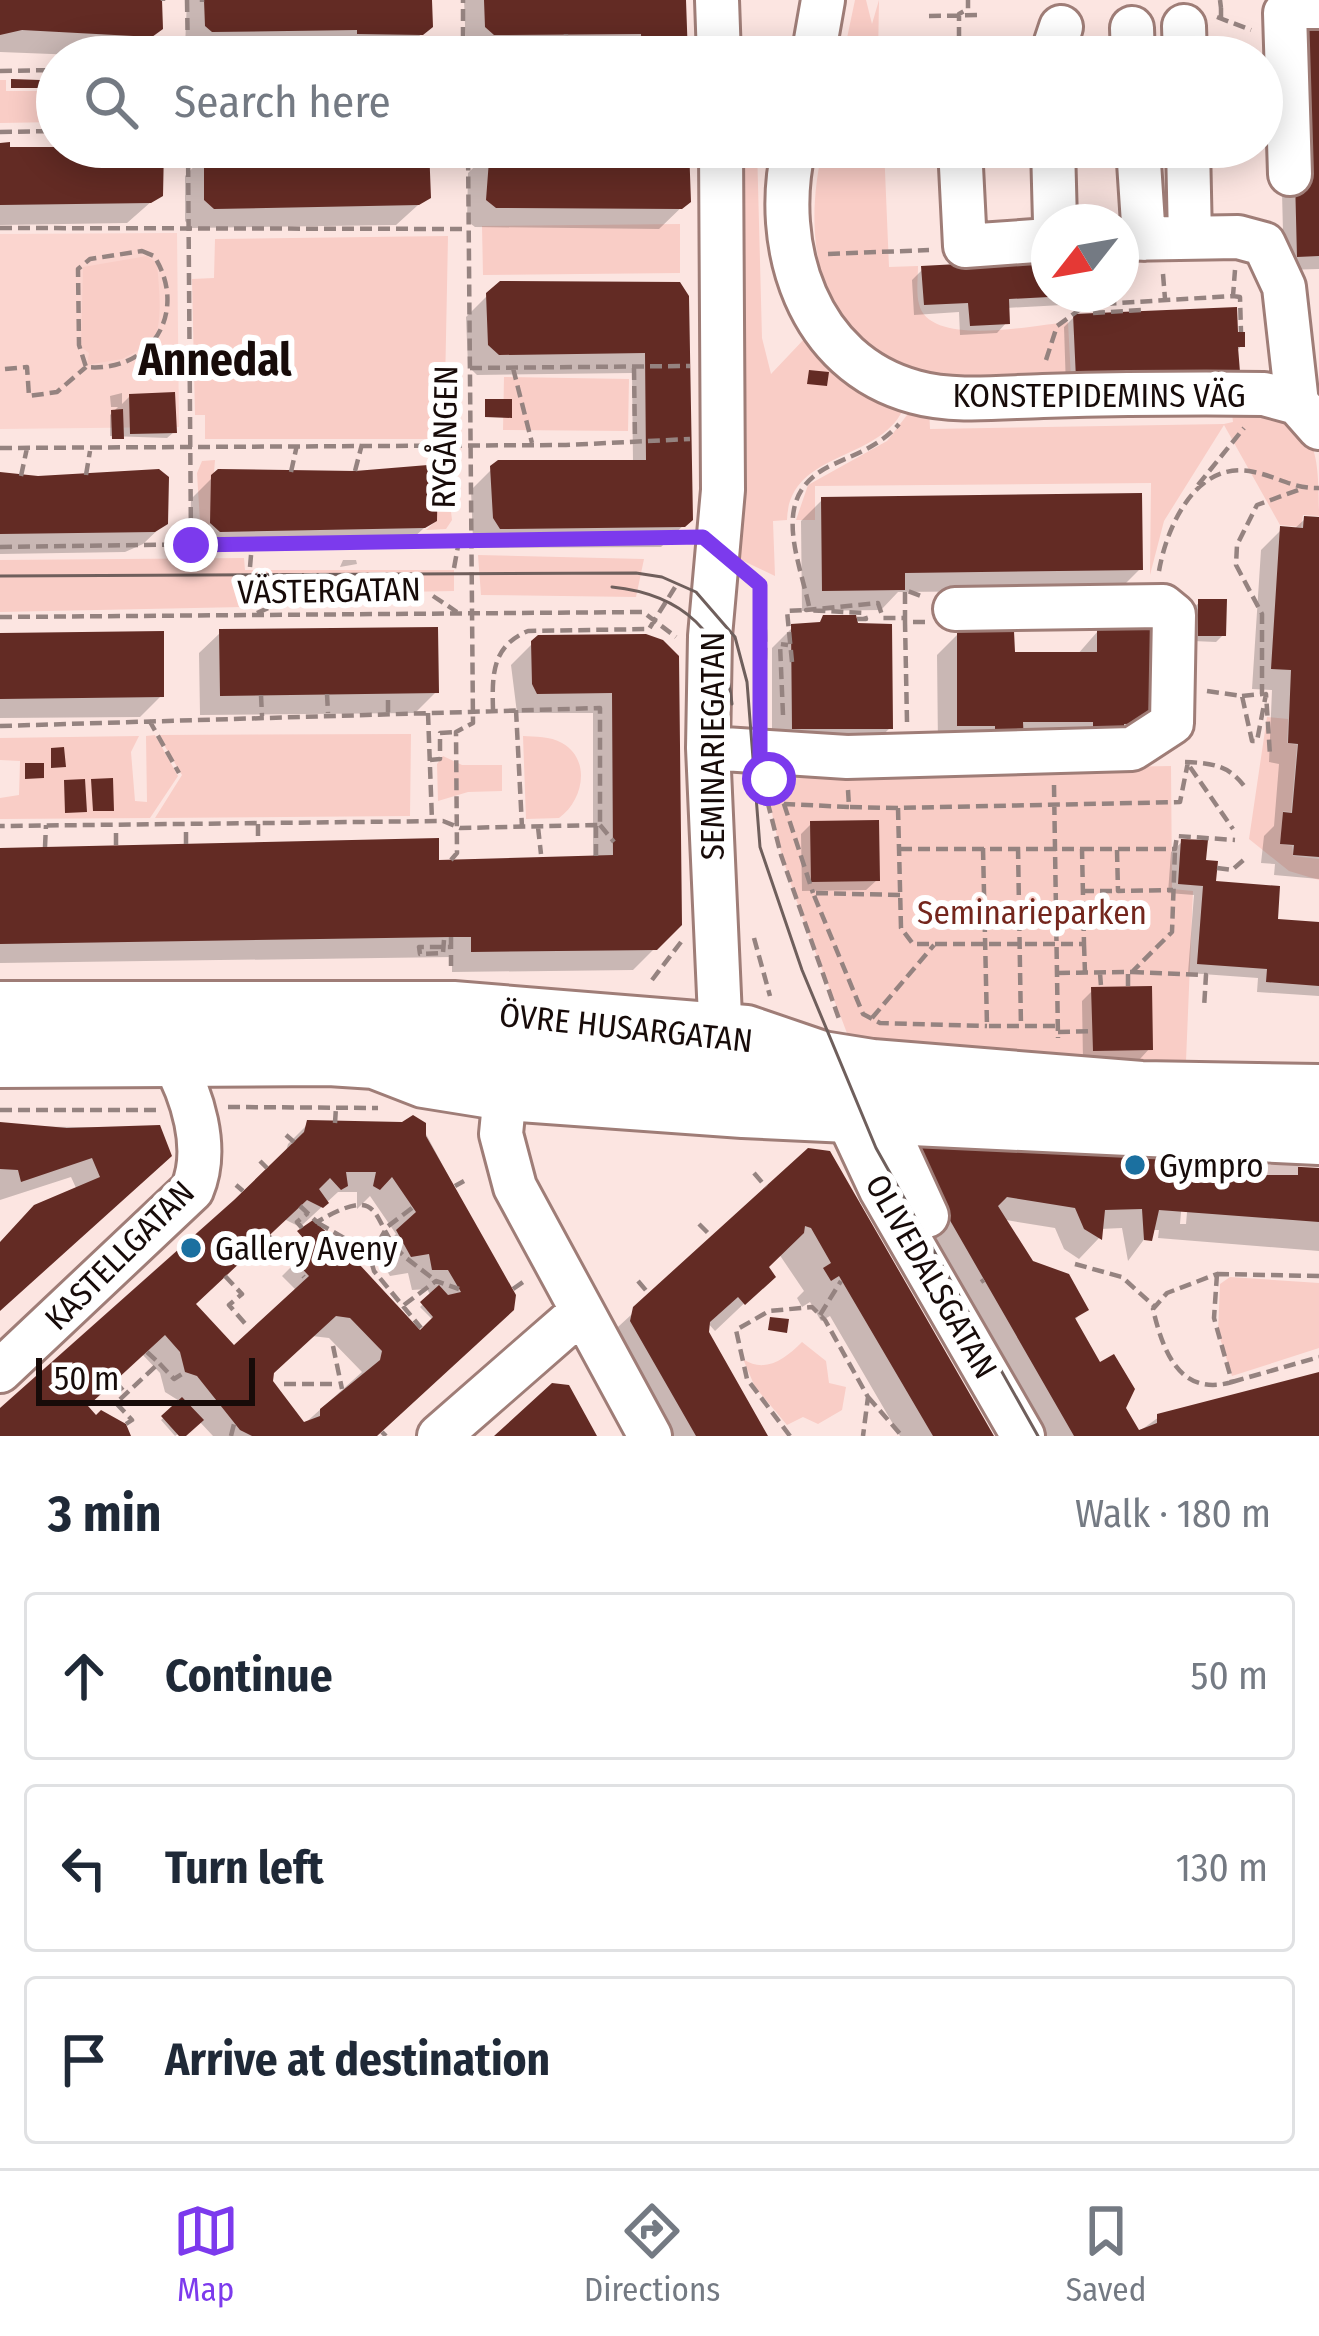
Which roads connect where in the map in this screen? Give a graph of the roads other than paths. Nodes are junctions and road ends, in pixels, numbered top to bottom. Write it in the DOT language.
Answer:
graph roads {
  1 [pos="717,0"];
  2 [pos="823,0"];
  3 [pos="1319,7"];
  4 [pos="712,36"];
  5 [pos="816,36"];
  6 [pos="721,168"];
  7 [pos="791,168"];
  8 [pos="961,168"];
  9 [pos="1053,168"];
  10 [pos="1137,168"];
  11 [pos="1188,168"];
  12 [pos="1290,174"];
  13 [pos="1054,204"];
  14 [pos="1134,204"];
  15 [pos="1190,238"];
  16 [pos="1139,239"];
  17 [pos="1031,241"];
  18 [pos="1300,327"];
  19 [pos="1308,416"];
  20 [pos="955,609"];
  21 [pos="708,748"];
  22 [pos="0,1009"];
  23 [pos="0,1034"];
  24 [pos="723,1050"];
  25 [pos="524,1055"];
  26 [pos="171,1057"];
  27 [pos="6,1085"];
  28 [pos="1319,1092"];
  29 [pos="677,1103"];
  30 [pos="845,1113"];
  31 [pos="907,1114"];
  32 [pos="1298,1139"];
  33 [pos="581,1312"];
  34 [pos="0,1371"];
  35 [pos="439,1436"];
  36 [pos="650,1436"];
  37 [pos="1023,1436"];
  38 [pos="1038,1436"];
  1 -- 4 [label="street"];
  2 -- 5 [label="street"];
  3 -- 12 [label="street"];
  6 -- 21 [label="street, SEMINARIEGATAN"];
  7 -- 19 [label="street, KONSTEPIDEMINS VÄG"];
  8 -- 17 [label="street"];
  9 -- 13 [label="street"];
  10 -- 14 [label="street"];
  11 -- 15 [label="street"];
  15 -- 16 [label="street"];
  15 -- 18 [label="street, KONSTEPIDEMINS VÄG"];
  18 -- 19 [label="street, KONSTEPIDEMINS VÄG"];
  20 -- 21 [label="street"];
  21 -- 24 [label="street, SEMINARIEGATAN"];
  22 -- 25 [label="main road, ÖVRE HUSARGATAN"];
  23 -- 25 [label="street"];
  24 -- 25 [label="main road, ÖVRE HUSARGATAN"];
  24 -- 28 [label="main road, ÖVRE HUSARGATAN"];
  24 -- 29 [label="street"];
  24 -- 32 [label="street"];
  25 -- 26 [label="main road, ÖVRE HUSARGATAN"];
  25 -- 29 [label="main road, ÖVRE HUSARGATAN"];
  25 -- 33 [label="street"];
  26 -- 27 [label="main road, ÖVRE HUSARGATAN"];
  26 -- 34 [label="street, KASTELLGATAN"];
  29 -- 30 [label="main road, ÖVRE HUSARGATAN"];
  30 -- 31 [label="main road, ÖVRE HUSARGATAN"];
  30 -- 37 [label="street, OLIVEDALSGATAN"];
  31 -- 32 [label="main road, ÖVRE HUSARGATAN"];
  31 -- 38 [label="street, OLIVEDALSGATAN"];
  33 -- 35 [label="street"];
  33 -- 36 [label="street"];
}
